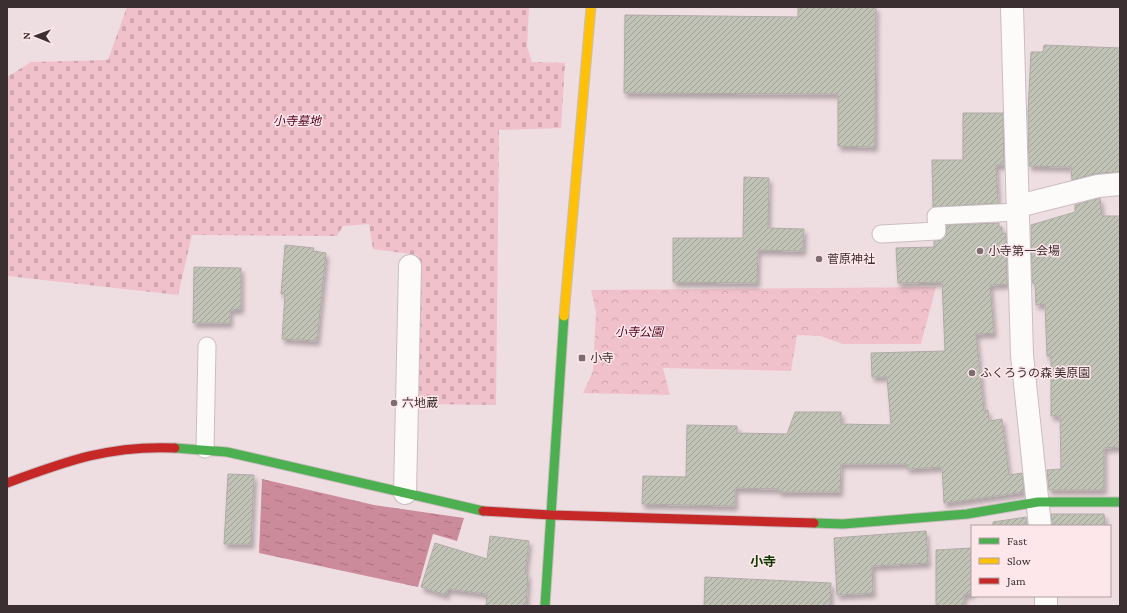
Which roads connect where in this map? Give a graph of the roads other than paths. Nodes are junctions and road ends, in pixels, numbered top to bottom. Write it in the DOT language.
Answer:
graph roads {
  1 [pos="591,7"];
  2 [pos="1012,7"];
  3 [pos="1120,184"];
  4 [pos="1018,209"];
  5 [pos="881,234"];
  6 [pos="410,266"];
  7 [pos="207,346"];
  8 [pos="205,450"];
  9 [pos="7,483"];
  10 [pos="405,493"];
  11 [pos="1038,502"];
  12 [pos="1120,502"];
  13 [pos="550,516"];
  14 [pos="1040,525"];
  15 [pos="545,606"];
  1 -- 13 [label="street"];
  2 -- 4 [label="street"];
  3 -- 4 [label="street"];
  4 -- 5 [label="lane"];
  4 -- 11 [label="street"];
  6 -- 10 [label="street"];
  7 -- 8 [label="lane"];
  8 -- 9 [label="street"];
  8 -- 10 [label="street"];
  10 -- 13 [label="street"];
  11 -- 12 [label="street"];
  11 -- 13 [label="street"];
  11 -- 14 [label="street"];
  13 -- 15 [label="street"];
}
